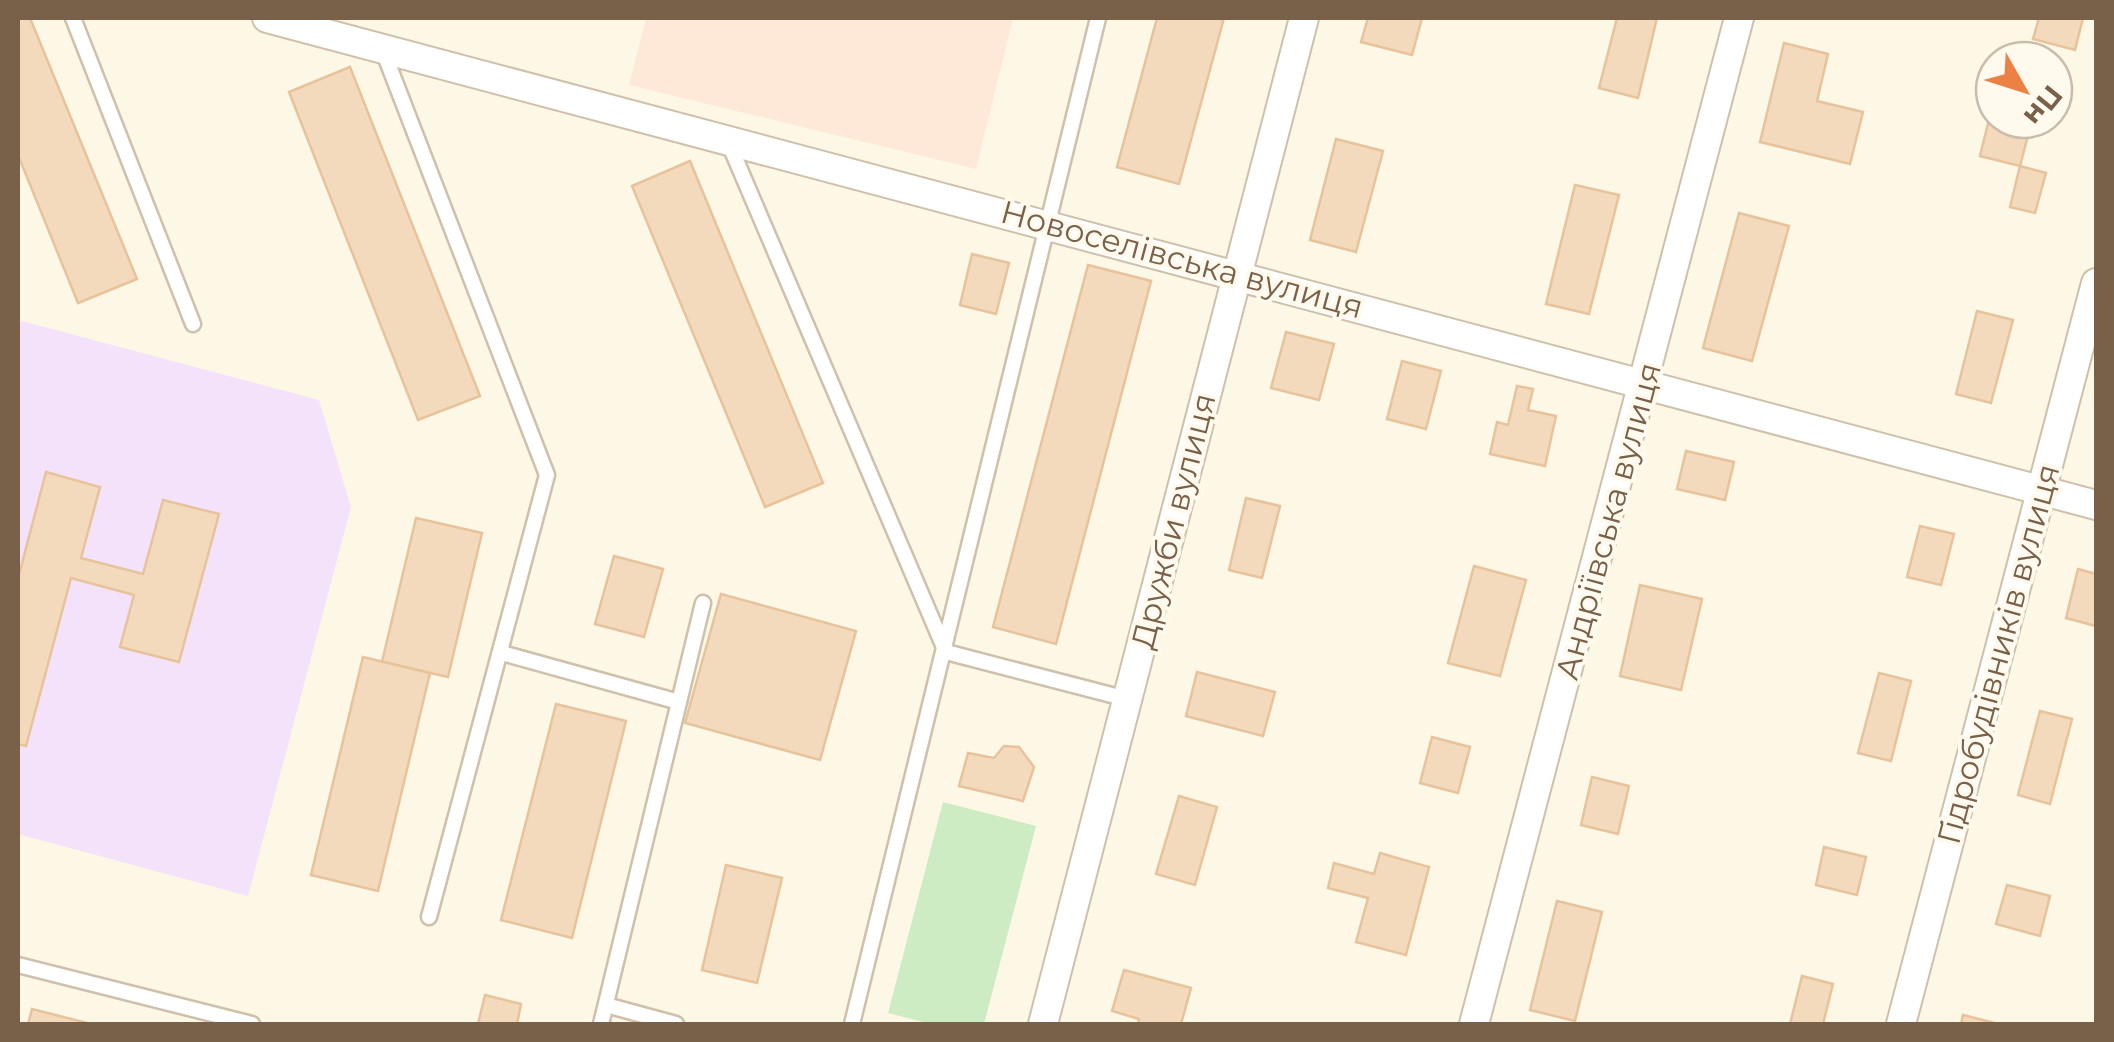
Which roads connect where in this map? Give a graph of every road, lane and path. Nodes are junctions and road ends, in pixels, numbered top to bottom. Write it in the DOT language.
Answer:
graph roads {
  1 [pos="73,18"];
  2 [pos="267,18"];
  3 [pos="1098,18"];
  4 [pos="1304,18"];
  5 [pos="1738,18"];
  6 [pos="382,48"];
  7 [pos="726,138"];
  8 [pos="1046,223"];
  9 [pos="1237,273"];
  10 [pos="2096,283"];
  11 [pos="193,324"];
  12 [pos="1644,383"];
  13 [pos="2041,491"];
  14 [pos="2096,505"];
  15 [pos="703,603"];
  16 [pos="946,652"];
  17 [pos="502,653"];
  18 [pos="1127,699"];
  19 [pos="679,702"];
  20 [pos="429,917"];
  21 [pos="18,966"];
  22 [pos="606,1005"];
  23 [pos="252,1024"];
  24 [pos="601,1024"];
  25 [pos="676,1024"];
  26 [pos="852,1024"];
  27 [pos="1043,1024"];
  28 [pos="1474,1024"];
  29 [pos="1900,1024"];
  1 -- 11 [label="lane"];
  2 -- 6 [label="street, Новоселівська вулиця"];
  3 -- 8 [label="lane"];
  4 -- 9 [label="street, Дружби вулиця"];
  5 -- 12 [label="street, Андріївська вулиця"];
  6 -- 7 [label="street, Новоселівська вулиця"];
  6 -- 17 [label="lane"];
  7 -- 8 [label="street, Новоселівська вулиця"];
  7 -- 16 [label="lane"];
  8 -- 9 [label="street, Новоселівська вулиця"];
  8 -- 16 [label="lane"];
  9 -- 12 [label="street, Новоселівська вулиця"];
  9 -- 18 [label="street, Дружби вулиця"];
  10 -- 13 [label="street, Гідробудівників вулиця"];
  12 -- 13 [label="street, Новоселівська вулиця"];
  12 -- 28 [label="street, Андріївська вулиця"];
  13 -- 14 [label="street, Новоселівська вулиця"];
  13 -- 29 [label="street, Гідробудівників вулиця"];
  15 -- 19 [label="lane"];
  16 -- 18 [label="lane"];
  16 -- 26 [label="lane"];
  17 -- 19 [label="lane"];
  17 -- 20 [label="lane"];
  18 -- 27 [label="street, Дружби вулиця"];
  19 -- 22 [label="lane"];
  21 -- 23 [label="lane"];
  22 -- 24 [label="lane"];
  22 -- 25 [label="lane"];
}
